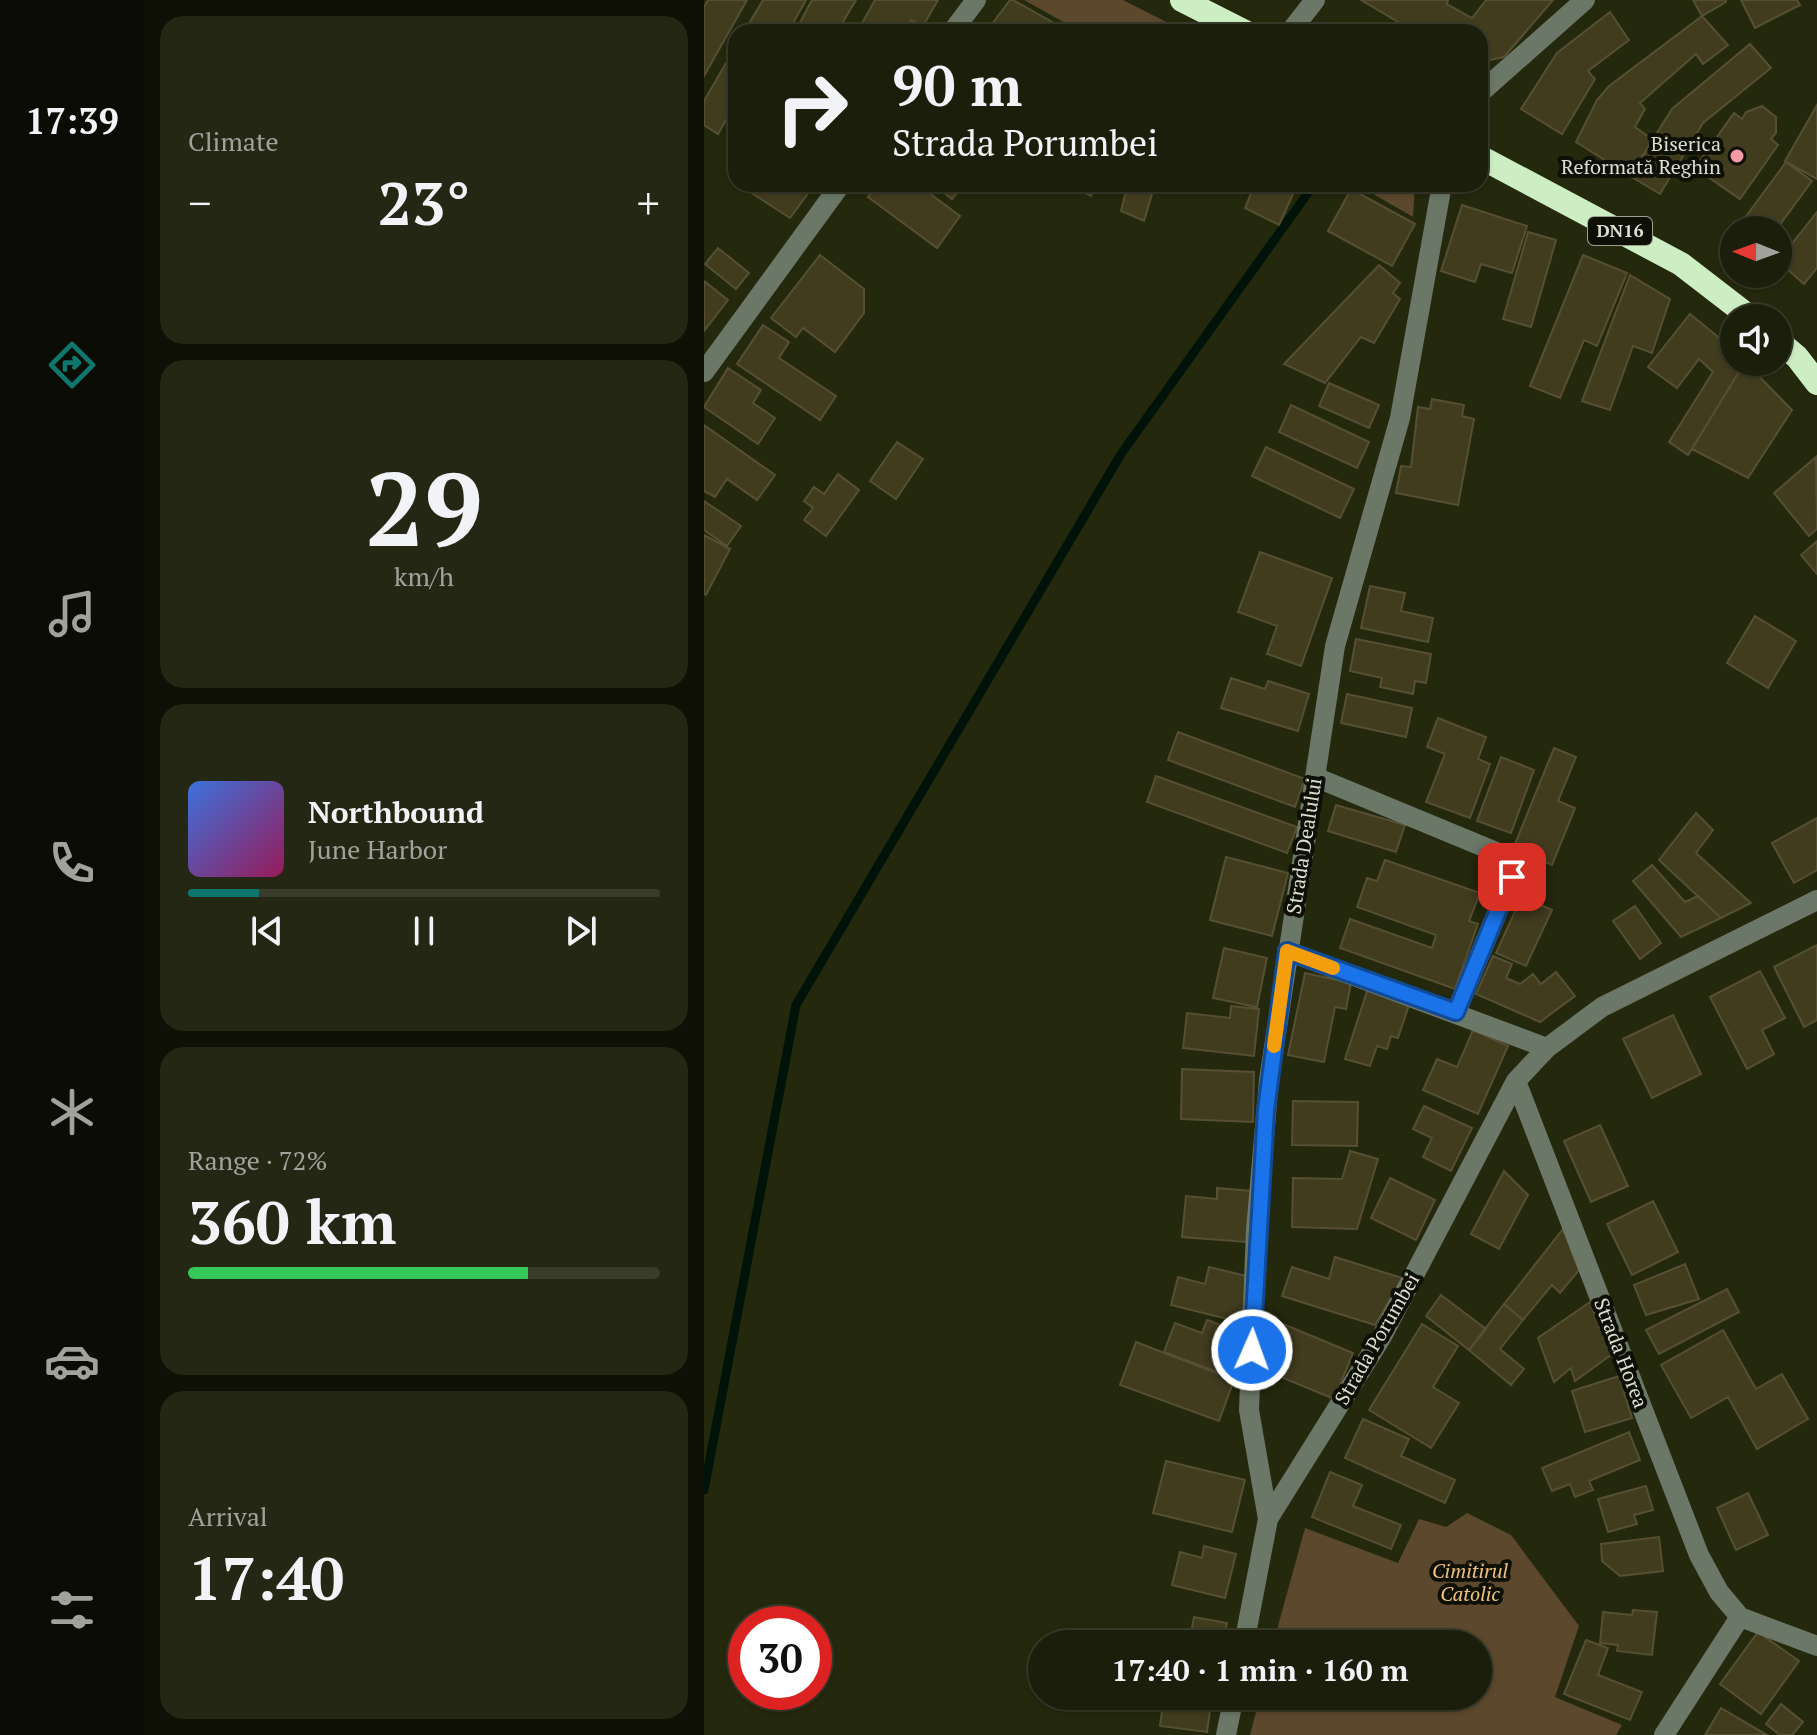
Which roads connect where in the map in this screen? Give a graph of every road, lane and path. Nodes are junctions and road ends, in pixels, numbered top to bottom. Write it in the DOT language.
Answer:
graph roads {
  1 [pos="976,0"];
  2 [pos="1182,0"];
  3 [pos="1315,0"];
  4 [pos="1585,0"];
  5 [pos="958,24"];
  6 [pos="1229,24"];
  7 [pos="1296,24"];
  8 [pos="1488,86"];
  9 [pos="1488,161"];
  10 [pos="835,192"];
  11 [pos="1441,192"];
  12 [pos="1733,304"];
  13 [pos="1792,353"];
  14 [pos="704,372"];
  15 [pos="1817,383"];
  16 [pos="1315,777"];
  17 [pos="1817,900"];
  18 [pos="1287,951"];
  19 [pos="1456,1012"];
  20 [pos="1547,1048"];
  21 [pos="1516,1081"];
  22 [pos="1268,1519"];
  23 [pos="1740,1617"];
  24 [pos="1247,1630"];
  25 [pos="1817,1646"];
  26 [pos="1231,1710"];
  27 [pos="1226,1735"];
  28 [pos="1664,1735"];
  1 -- 5 [label="street"];
  2 -- 6 [label="highway"];
  3 -- 7 [label="street"];
  4 -- 8 [label="street"];
  9 -- 12 [label="highway, DN16"];
  10 -- 14 [label="street"];
  11 -- 16 [label="street, Strada Dealului"];
  13 -- 15 [label="highway"];
  16 -- 18 [label="street, Strada Dealului"];
  16 -- 19 [label="street"];
  17 -- 20 [label="street, Strada Porumbei"];
  18 -- 19 [label="street"];
  18 -- 22 [label="street, Strada Dealului"];
  19 -- 20 [label="street"];
  20 -- 21 [label="street, Strada Porumbei"];
  21 -- 22 [label="street, Strada Porumbei"];
  21 -- 23 [label="street, Strada Horea"];
  22 -- 24 [label="street, Strada Porumbei"];
  23 -- 25 [label="street"];
  23 -- 28 [label="street"];
  26 -- 27 [label="street"];
}
